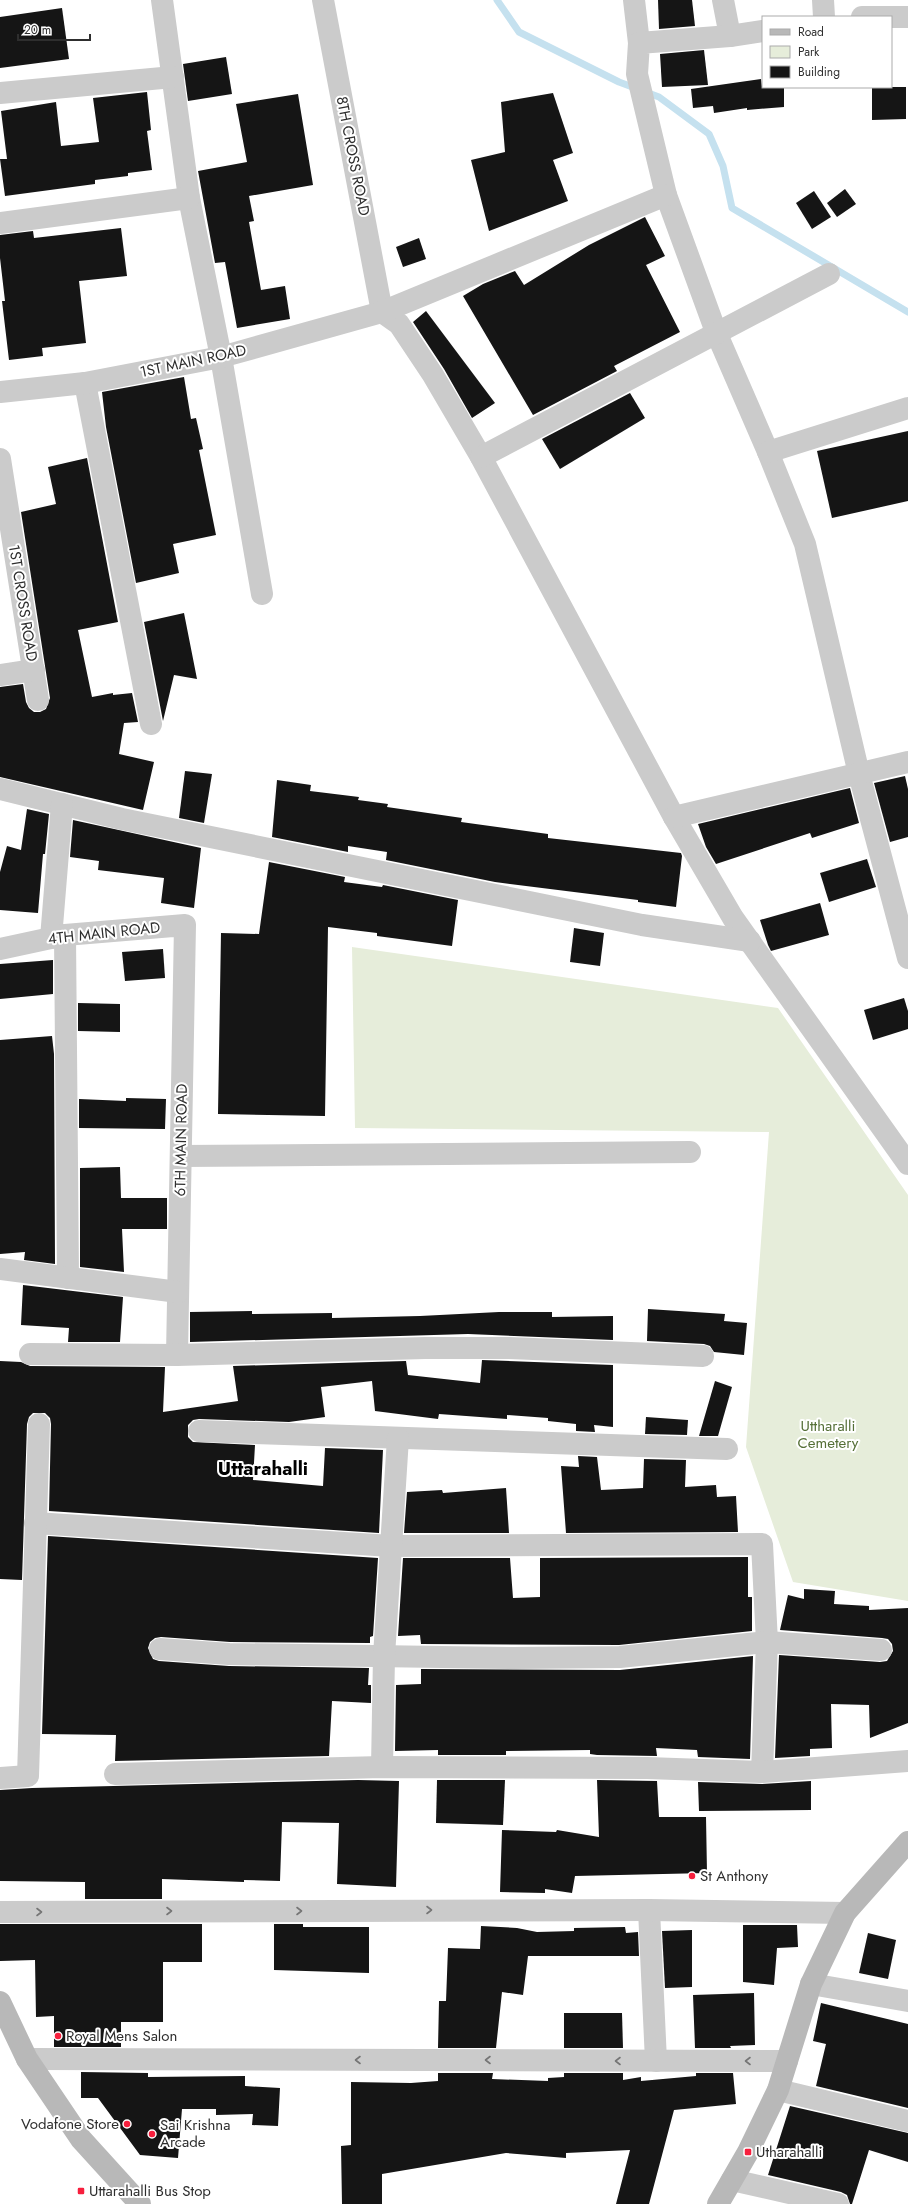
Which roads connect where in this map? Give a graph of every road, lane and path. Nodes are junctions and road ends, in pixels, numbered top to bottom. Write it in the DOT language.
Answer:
graph roads {
  1 [pos="162,0"];
  2 [pos="324,0"];
  3 [pos="634,0"];
  4 [pos="722,0"];
  5 [pos="823,0"];
  6 [pos="824,16"];
  7 [pos="892,17"];
  8 [pos="908,17"];
  9 [pos="762,31"];
  10 [pos="730,36"];
  11 [pos="639,43"];
  12 [pos="172,77"];
  13 [pos="0,93"];
  14 [pos="666,195"];
  15 [pos="189,198"];
  16 [pos="0,223"];
  17 [pos="829,274"];
  18 [pos="382,312"];
  19 [pos="716,332"];
  20 [pos="221,357"];
  21 [pos="85,383"];
  22 [pos="0,392"];
  23 [pos="908,408"];
  24 [pos="768,452"];
  25 [pos="481,456"];
  26 [pos="0,459"];
  27 [pos="262,594"];
  28 [pos="34,670"];
  29 [pos="0,675"];
  30 [pos="38,700"];
  31 [pos="152,724"];
  32 [pos="908,762"];
  33 [pos="859,774"];
  34 [pos="0,789"];
  35 [pos="62,804"];
  36 [pos="674,817"];
  37 [pos="185,926"];
  38 [pos="58,936"];
  39 [pos="750,941"];
  40 [pos="907,948"];
  41 [pos="0,949"];
  42 [pos="690,1152"];
  43 [pos="181,1156"];
  44 [pos="908,1164"];
  45 [pos="0,1269"];
  46 [pos="68,1278"];
  47 [pos="178,1292"];
  48 [pos="30,1354"];
  49 [pos="177,1355"];
  50 [pos="703,1356"];
  51 [pos="39,1424"];
  52 [pos="199,1431"];
  53 [pos="398,1438"];
  54 [pos="727,1450"];
  55 [pos="35,1523"];
  56 [pos="391,1546"];
  57 [pos="767,1642"];
  58 [pos="160,1649"];
  59 [pos="881,1650"];
  60 [pos="384,1656"];
  61 [pos="908,1761"];
  62 [pos="382,1767"];
  63 [pos="762,1772"];
  64 [pos="115,1774"];
  65 [pos="0,1778"];
  66 [pos="905,1850"];
  67 [pos="648,1910"];
  68 [pos="0,1912"];
  69 [pos="844,1913"];
  70 [pos="811,1984"];
  71 [pos="908,2000"];
  72 [pos="0,2002"];
  73 [pos="27,2059"];
  74 [pos="656,2061"];
  75 [pos="787,2061"];
  76 [pos="778,2090"];
  77 [pos="908,2121"];
  78 [pos="732,2180"];
  79 [pos="140,2204"];
  80 [pos="718,2204"];
  81 [pos="838,2204"];
  1 -- 12 [label="street"];
  2 -- 18 [label="street, 8TH CROSS ROAD"];
  3 -- 11 [label="street"];
  4 -- 10 [label="street"];
  5 -- 6 [label="street"];
  7 -- 8 [label="street"];
  9 -- 10 [label="street"];
  10 -- 11 [label="street"];
  11 -- 14 [label="street"];
  12 -- 13 [label="street"];
  12 -- 15 [label="street"];
  14 -- 18 [label="street, 1ST MAIN ROAD"];
  14 -- 19 [label="street"];
  15 -- 16 [label="street"];
  15 -- 20 [label="street"];
  17 -- 19 [label="street"];
  18 -- 20 [label="street, 1ST MAIN ROAD"];
  18 -- 25 [label="street"];
  19 -- 24 [label="street"];
  19 -- 25 [label="street"];
  20 -- 21 [label="street, 1ST MAIN ROAD"];
  20 -- 27 [label="street"];
  21 -- 22 [label="street, 1ST MAIN ROAD"];
  21 -- 31 [label="street"];
  23 -- 24 [label="street"];
  24 -- 33 [label="street"];
  25 -- 36 [label="street"];
  26 -- 28 [label="street, 1ST CROSS ROAD"];
  28 -- 29 [label="street"];
  28 -- 30 [label="street, 1ST CROSS ROAD"];
  32 -- 33 [label="street"];
  33 -- 36 [label="street"];
  33 -- 40 [label="street"];
  34 -- 35 [label="street"];
  35 -- 38 [label="street"];
  35 -- 39 [label="street"];
  36 -- 39 [label="street"];
  37 -- 38 [label="street, 4TH MAIN ROAD"];
  37 -- 43 [label="street, 6TH MAIN ROAD"];
  38 -- 41 [label="street, 4TH MAIN ROAD"];
  38 -- 46 [label="street"];
  39 -- 44 [label="street"];
  42 -- 43 [label="street"];
  43 -- 47 [label="street, 6TH MAIN ROAD"];
  45 -- 46 [label="street"];
  46 -- 47 [label="street"];
  47 -- 49 [label="street, 6TH MAIN ROAD"];
  48 -- 49 [label="street"];
  49 -- 50 [label="street"];
  51 -- 55 [label="street"];
  52 -- 53 [label="street"];
  53 -- 54 [label="street"];
  53 -- 56 [label="street"];
  55 -- 56 [label="street"];
  55 -- 65 [label="street"];
  56 -- 57 [label="street"];
  56 -- 60 [label="street"];
  57 -- 59 [label="street"];
  57 -- 60 [label="street"];
  57 -- 63 [label="street"];
  58 -- 60 [label="street"];
  60 -- 62 [label="street"];
  61 -- 63 [label="street"];
  62 -- 63 [label="street"];
  62 -- 64 [label="street"];
  66 -- 69 [label="main road"];
  68 -- 67 [label="street, one-way"];
  67 -- 69 [label="street"];
  67 -- 74 [label="street"];
  69 -- 70 [label="main road"];
  70 -- 71 [label="street"];
  70 -- 75 [label="main road"];
  72 -- 73 [label="main road"];
  74 -- 73 [label="street, one-way"];
  73 -- 79 [label="main road"];
  75 -- 74 [label="street, one-way"];
  75 -- 76 [label="main road"];
  76 -- 77 [label="street"];
  76 -- 78 [label="main road"];
  78 -- 80 [label="main road"];
  78 -- 81 [label="street"];
}
